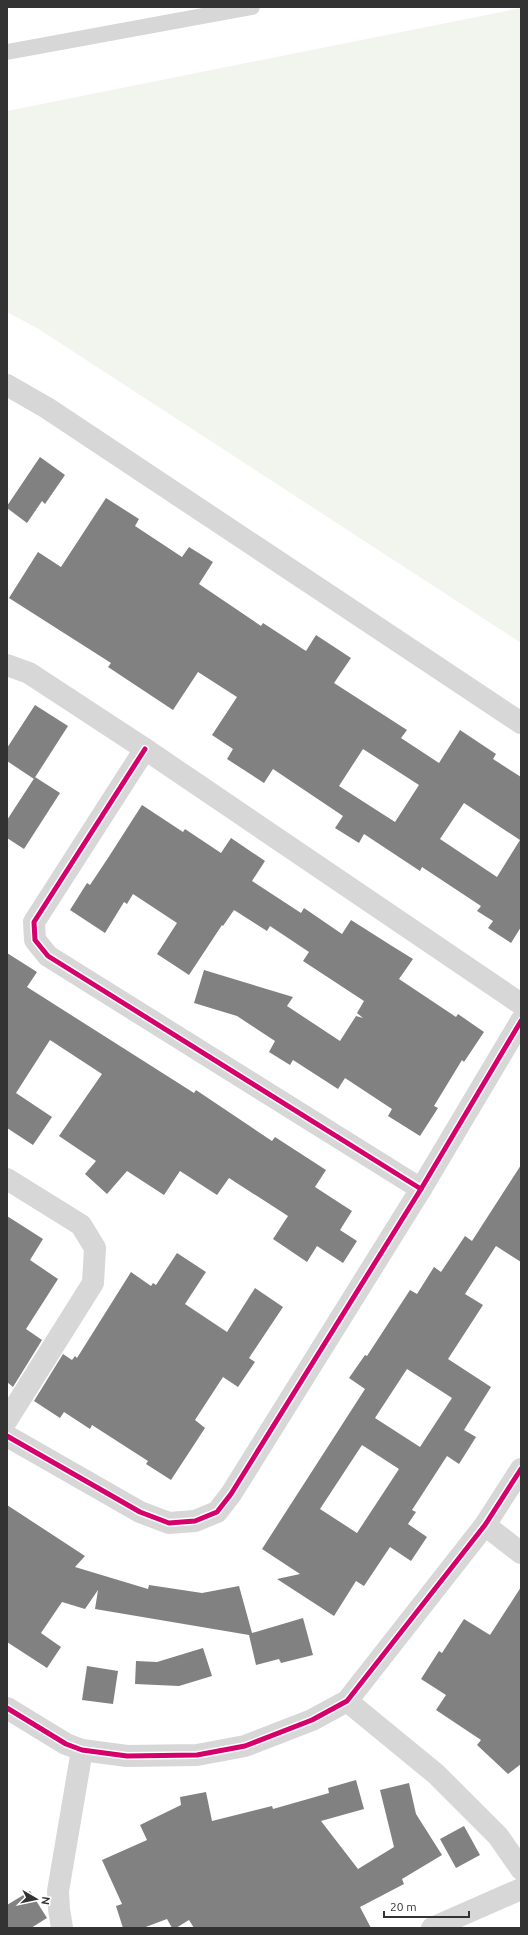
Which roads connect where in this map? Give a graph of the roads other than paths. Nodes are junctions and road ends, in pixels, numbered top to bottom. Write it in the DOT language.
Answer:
graph roads {
  1 [pos="252,7"];
  2 [pos="7,52"];
  3 [pos="7,385"];
  4 [pos="7,665"];
  5 [pos="521,723"];
  6 [pos="145,749"];
  7 [pos="521,1004"];
  8 [pos="521,1021"];
  9 [pos="7,1179"];
  10 [pos="420,1189"];
  11 [pos="7,1420"];
  12 [pos="7,1436"];
  13 [pos="521,1469"];
  14 [pos="485,1525"];
  15 [pos="521,1553"];
  16 [pos="347,1701"];
  17 [pos="7,1708"];
  18 [pos="82,1750"];
  19 [pos="521,1869"];
  20 [pos="521,1889"];
  21 [pos="62,1928"];
  22 [pos="432,1928"];
  1 -- 2 [label="lane"];
  3 -- 5 [label="street"];
  4 -- 6 [label="street"];
  6 -- 7 [label="street"];
  6 -- 10 [label="street"];
  8 -- 10 [label="street"];
  9 -- 11 [label="street"];
  10 -- 12 [label="street"];
  13 -- 14 [label="street"];
  14 -- 15 [label="street"];
  14 -- 16 [label="street"];
  16 -- 18 [label="street"];
  16 -- 19 [label="street"];
  17 -- 18 [label="street"];
  18 -- 21 [label="street"];
  20 -- 22 [label="street"];
}
